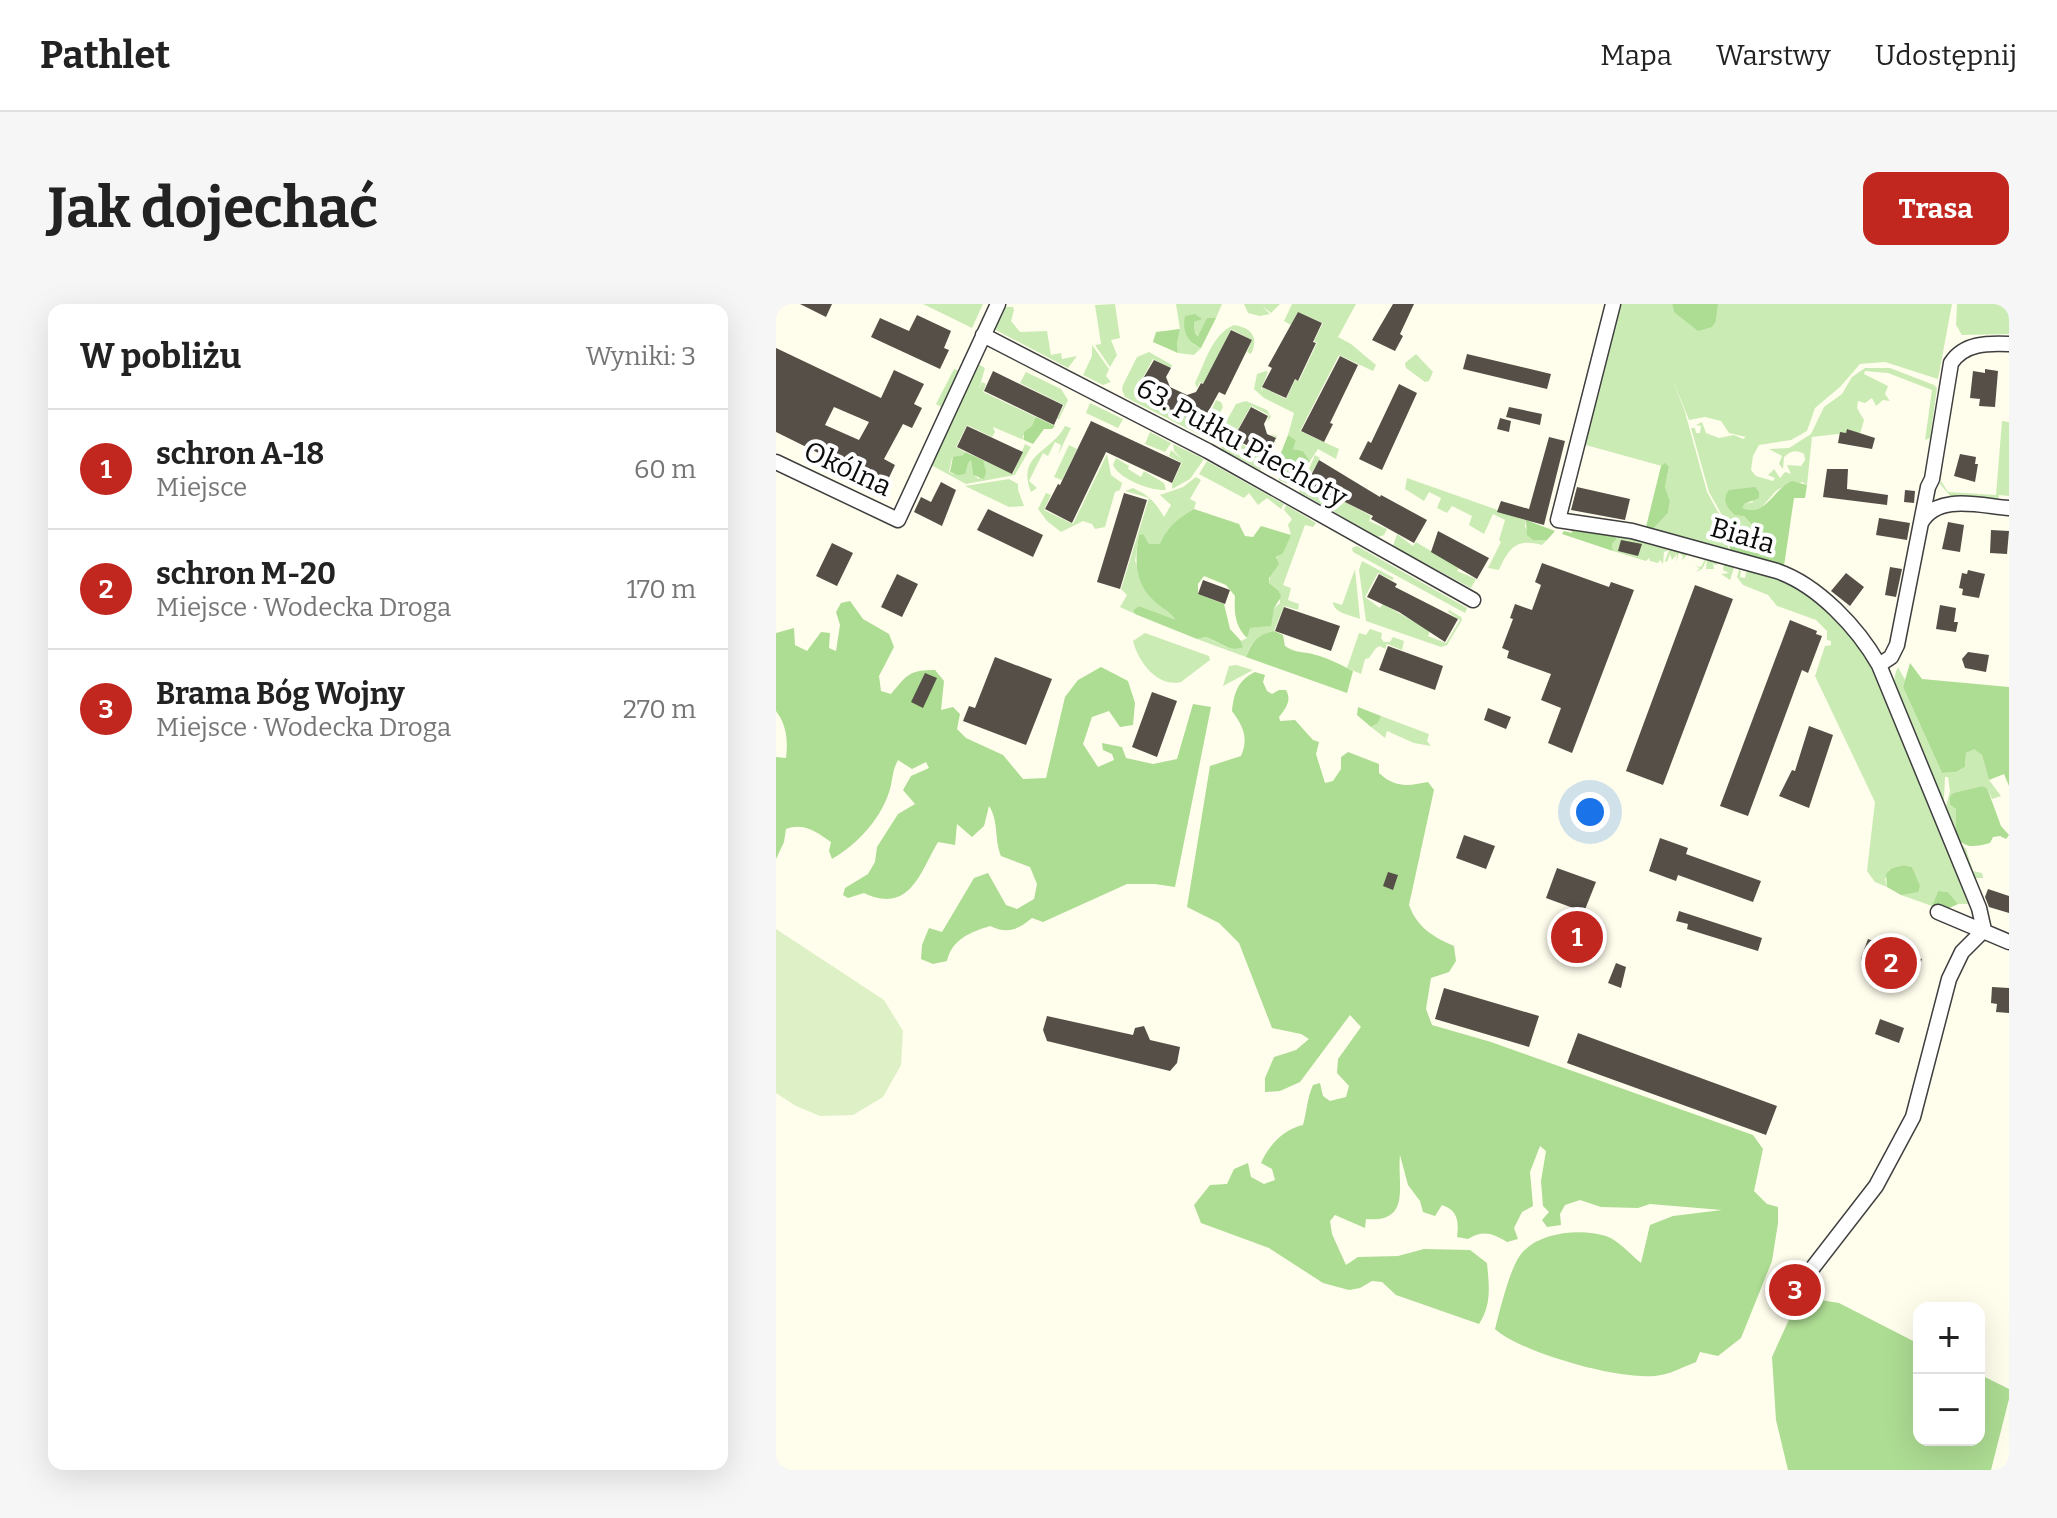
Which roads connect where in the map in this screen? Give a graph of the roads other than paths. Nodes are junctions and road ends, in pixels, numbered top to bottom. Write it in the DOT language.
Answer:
graph roads {
  1 [pos="998,304"];
  2 [pos="1613,304"];
  3 [pos="983,335"];
  4 [pos="2009,344"];
  5 [pos="776,462"];
  6 [pos="1932,479"];
  7 [pos="1952,504"];
  8 [pos="2009,508"];
  9 [pos="1919,531"];
  10 [pos="1473,600"];
  11 [pos="1879,665"];
  12 [pos="1938,912"];
  13 [pos="1984,930"];
  14 [pos="2009,942"];
  15 [pos="1804,1279"];
  1 -- 3 [label="street"];
  2 -- 11 [label="street, Biała"];
  3 -- 5 [label="street, Okólna"];
  3 -- 10 [label="street, 63. Pułku Piechoty"];
  4 -- 6 [label="street"];
  6 -- 7 [label="street"];
  6 -- 9 [label="street"];
  7 -- 8 [label="street"];
  7 -- 9 [label="street"];
  9 -- 11 [label="street"];
  11 -- 13 [label="street, Biała"];
  12 -- 13 [label="street"];
  13 -- 14 [label="street"];
  13 -- 15 [label="street"];
}
